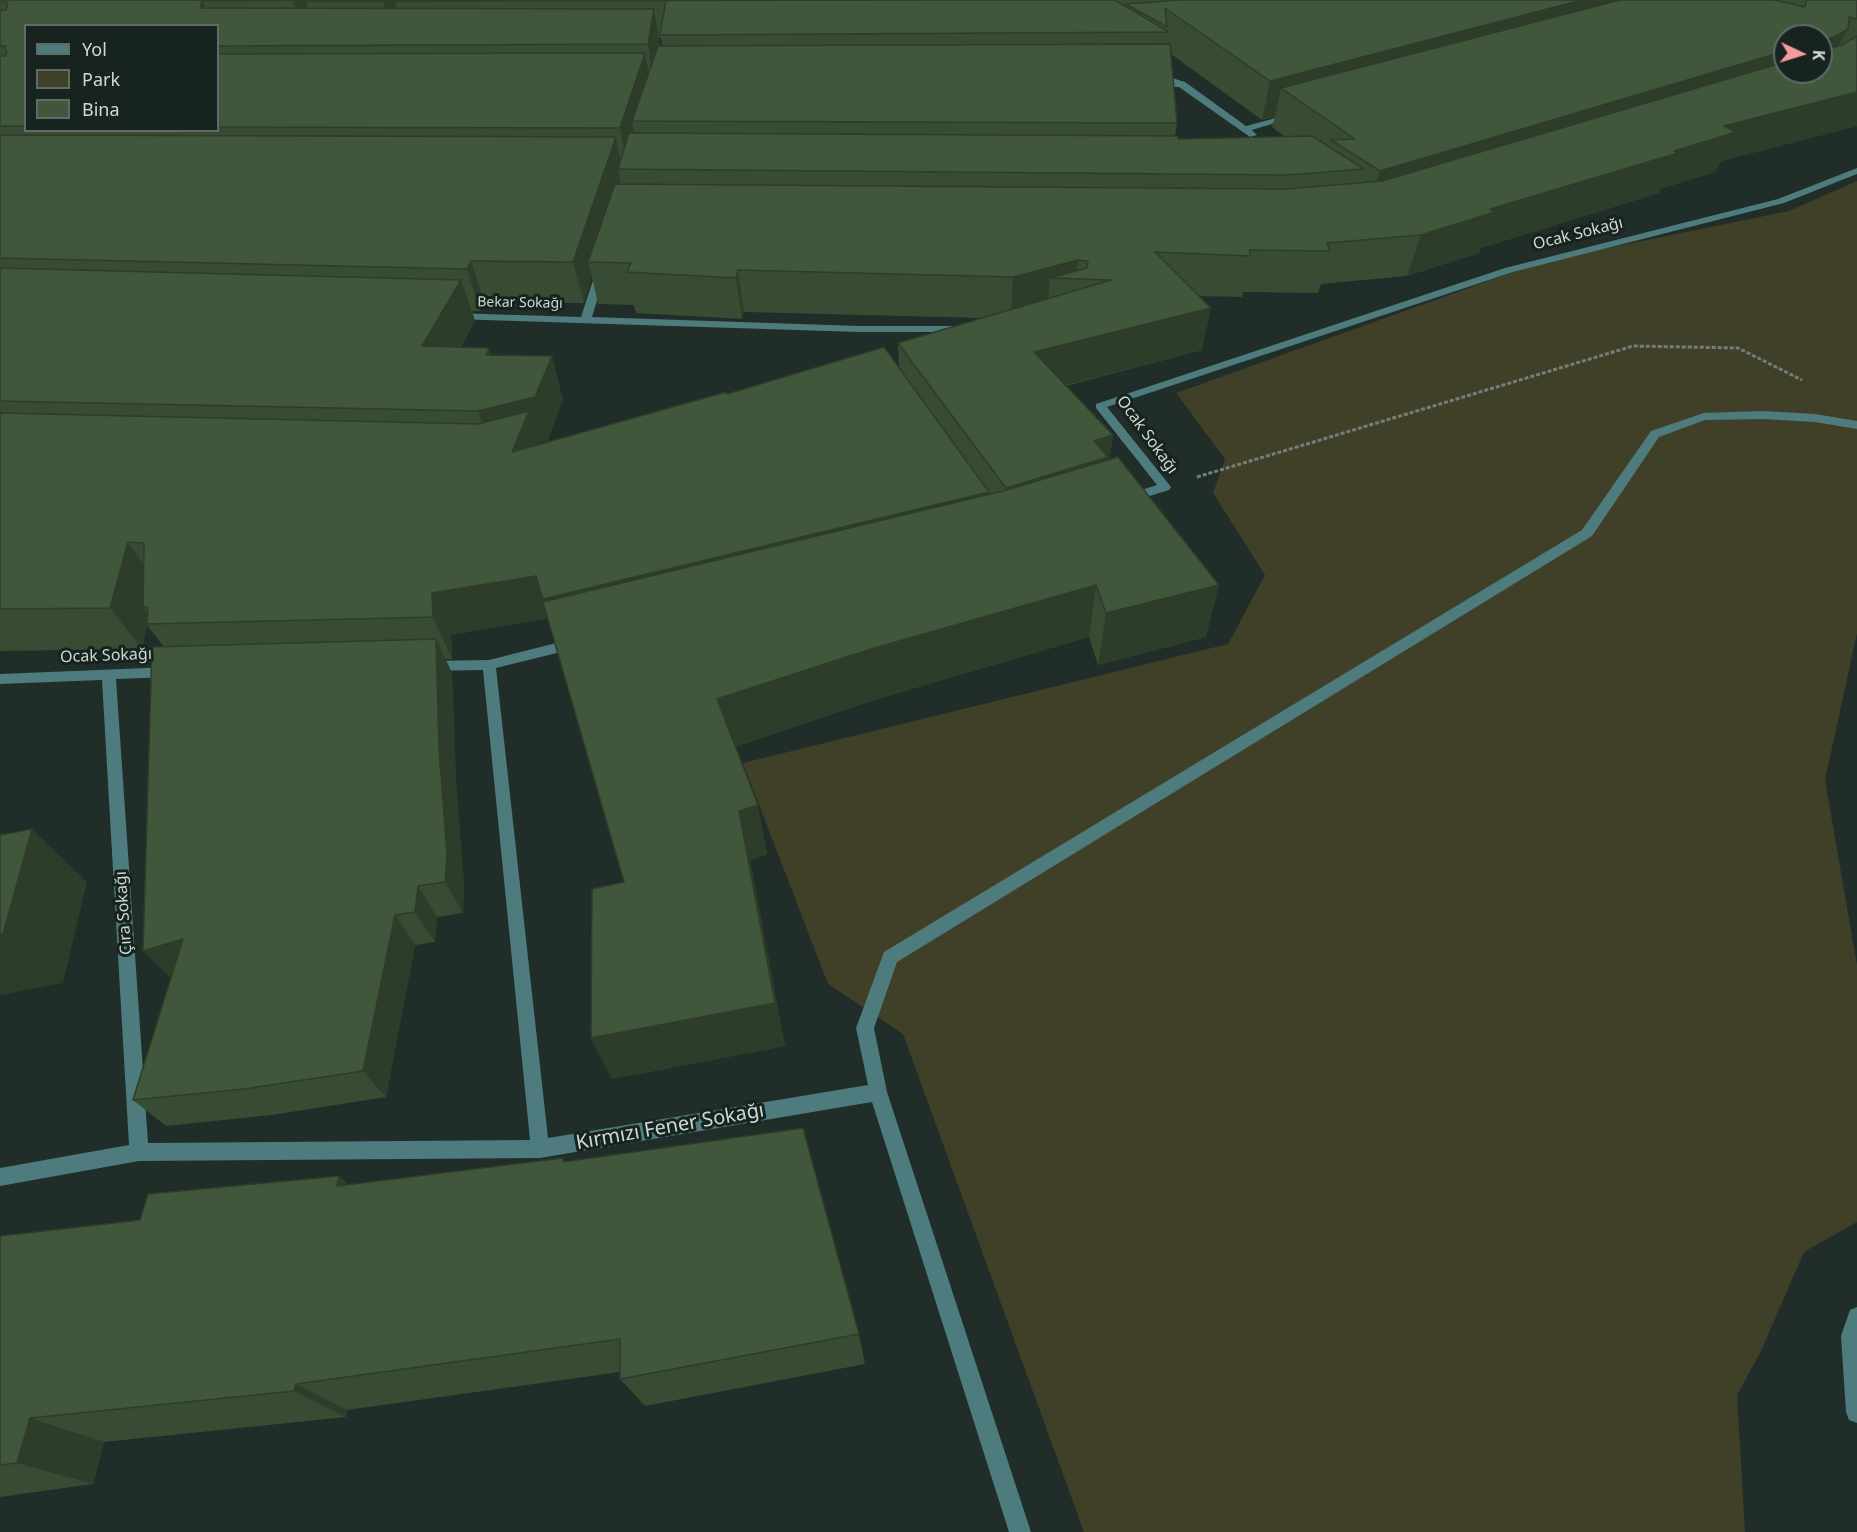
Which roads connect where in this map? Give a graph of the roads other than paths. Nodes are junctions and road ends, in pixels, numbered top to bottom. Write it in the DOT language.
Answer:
graph roads {
  1 [pos="1164,73"];
  2 [pos="1147,84"];
  3 [pos="1182,84"];
  4 [pos="1303,114"];
  5 [pos="1246,129"];
  6 [pos="1262,142"];
  7 [pos="1857,171"];
  8 [pos="604,264"];
  9 [pos="442,316"];
  10 [pos="586,319"];
  11 [pos="950,342"];
  12 [pos="1857,425"];
  13 [pos="1120,501"];
  14 [pos="593,639"];
  15 [pos="489,665"];
  16 [pos="417,667"];
  17 [pos="180,672"];
  18 [pos="109,674"];
  19 [pos="0,679"];
  20 [pos="878,1092"];
  21 [pos="540,1149"];
  22 [pos="139,1152"];
  23 [pos="0,1177"];
  24 [pos="1857,1317"];
  25 [pos="1857,1412"];
  26 [pos="1020,1532"];
  1 -- 3 [label="street"];
  2 -- 3 [label="street"];
  3 -- 5 [label="street"];
  4 -- 5 [label="street"];
  5 -- 6 [label="street"];
  7 -- 13 [label="street, Ocak Sokağı"];
  8 -- 10 [label="street"];
  9 -- 10 [label="street, Bekar Sokağı"];
  10 -- 11 [label="street, Bekar Sokağı"];
  12 -- 20 [label="street"];
  14 -- 15 [label="street"];
  15 -- 16 [label="street"];
  15 -- 21 [label="street"];
  17 -- 18 [label="street, Ocak Sokağı"];
  18 -- 19 [label="street, Ocak Sokağı"];
  18 -- 22 [label="street, Çıra Sokağı"];
  20 -- 21 [label="street, Kırmızı Fener Sokağı"];
  20 -- 26 [label="street"];
  21 -- 22 [label="street, Kırmızı Fener Sokağı"];
  22 -- 23 [label="street, Kırmızı Fener Sokağı"];
  24 -- 25 [label="street"];
}
